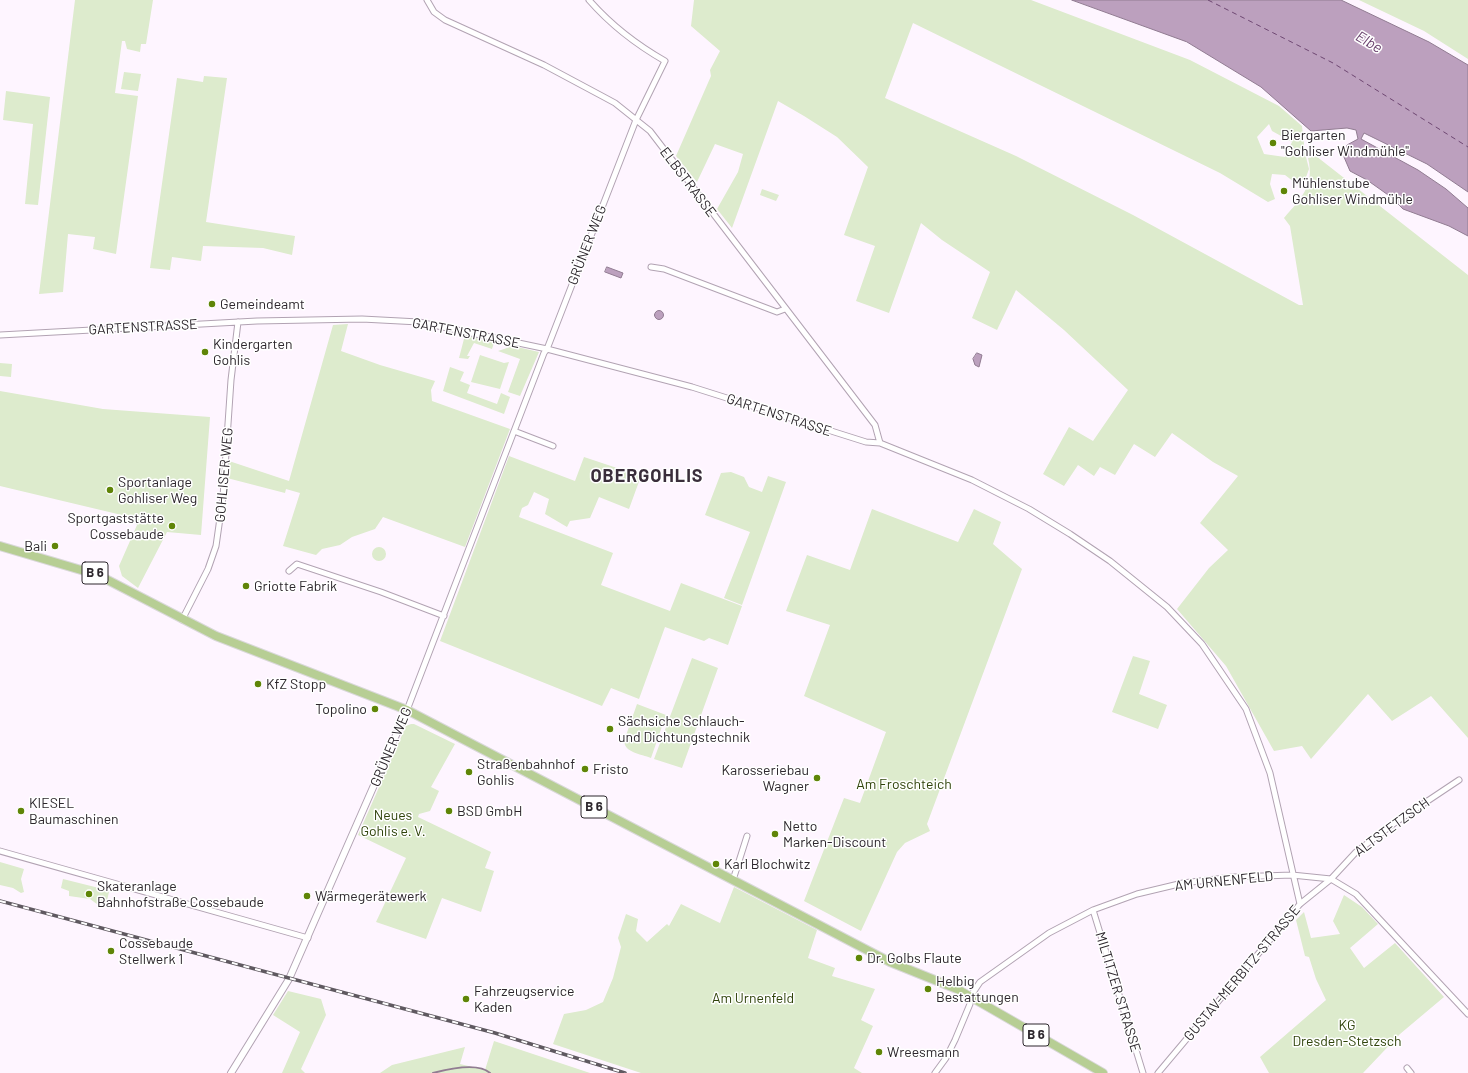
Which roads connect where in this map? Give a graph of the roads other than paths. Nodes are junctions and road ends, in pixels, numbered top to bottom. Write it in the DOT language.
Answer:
graph roads {
  1 [pos="426,0"];
  2 [pos="589,0"];
  3 [pos="636,120"];
  4 [pos="651,267"];
  5 [pos="785,309"];
  6 [pos="238,322"];
  7 [pos="0,335"];
  8 [pos="547,349"];
  9 [pos="514,431"];
  10 [pos="880,443"];
  11 [pos="554,446"];
  12 [pos="0,546"];
  13 [pos="289,570"];
  14 [pos="444,616"];
  15 [pos="182,620"];
  16 [pos="407,710"];
  17 [pos="1459,780"];
  18 [pos="747,836"];
  19 [pos="0,851"];
  20 [pos="1292,875"];
  21 [pos="1331,879"];
  22 [pos="733,880"];
  23 [pos="1300,904"];
  24 [pos="1093,910"];
  25 [pos="308,938"];
  26 [pos="970,997"];
  27 [pos="1468,1014"];
  28 [pos="231,1073"];
  29 [pos="935,1073"];
  30 [pos="1103,1073"];
  31 [pos="1143,1073"];
  32 [pos="1158,1073"];
  1 -- 3 [label="street, ELBSTRASSE"];
  2 -- 3 [label="street, GRÜNER WEG"];
  3 -- 5 [label="street, ELBSTRASSE"];
  3 -- 8 [label="street, GRÜNER WEG"];
  4 -- 5 [label="street"];
  5 -- 10 [label="street, ELBSTRASSE"];
  6 -- 7 [label="street, GARTENSTRASSE"];
  6 -- 8 [label="street, GARTENSTRASSE"];
  6 -- 15 [label="street, GOHLISER WEG"];
  8 -- 9 [label="street, GRÜNER WEG"];
  8 -- 10 [label="street, GARTENSTRASSE"];
  9 -- 11 [label="street"];
  9 -- 14 [label="street, GRÜNER WEG"];
  10 -- 20 [label="street, GARTENSTRASSE"];
  12 -- 15 [label="main road, B 6"];
  13 -- 14 [label="street"];
  14 -- 16 [label="street, GRÜNER WEG"];
  15 -- 16 [label="main road, B 6"];
  16 -- 22 [label="main road, B 6"];
  16 -- 25 [label="street, GRÜNER WEG"];
  17 -- 21 [label="street, ALTSTETZSCH"];
  18 -- 22 [label="street"];
  19 -- 25 [label="street"];
  20 -- 21 [label="street, AM URNENFELD"];
  20 -- 23 [label="street, GARTENSTRASSE"];
  20 -- 24 [label="street, AM URNENFELD"];
  21 -- 23 [label="street, GUSTAV-MERBITZ-STRASSE"];
  21 -- 27 [label="street"];
  22 -- 26 [label="main road, B 6"];
  23 -- 32 [label="street, GUSTAV-MERBITZ-STRASSE"];
  24 -- 26 [label="street, AM URNENFELD"];
  24 -- 31 [label="street, MILTITZER STRASSE"];
  25 -- 28 [label="street, GRÜNER WEG"];
  26 -- 29 [label="street, AM URNENFELD"];
  26 -- 30 [label="main road, B 6"];
}
